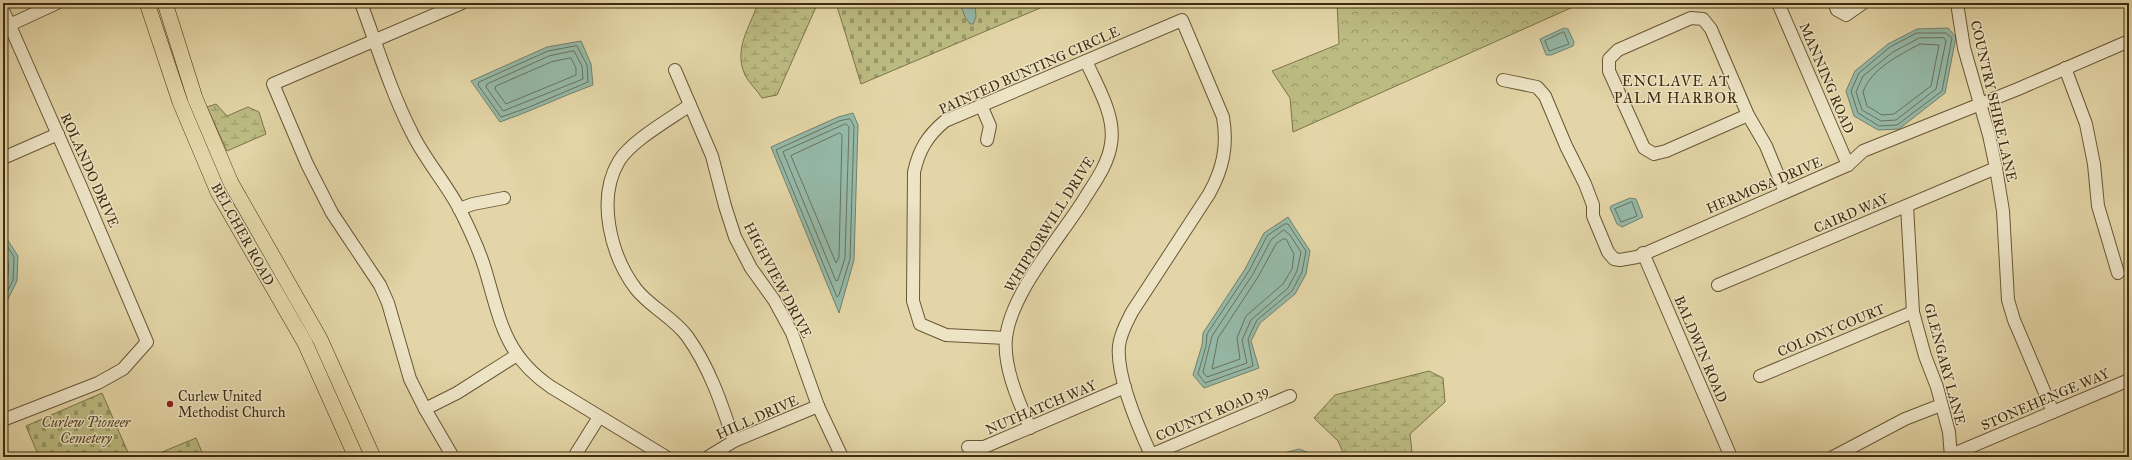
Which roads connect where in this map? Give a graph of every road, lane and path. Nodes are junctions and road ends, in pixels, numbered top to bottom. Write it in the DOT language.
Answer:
graph roads {
  1 [pos="57,3"];
  2 [pos="147,3"];
  3 [pos="361,3"];
  4 [pos="462,3"];
  5 [pos="1778,3"];
  6 [pos="1834,3"];
  7 [pos="1863,3"];
  8 [pos="1957,3"];
  9 [pos="165,5"];
  10 [pos="3,10"];
  11 [pos="6,27"];
  12 [pos="374,40"];
  13 [pos="2129,41"];
  14 [pos="1086,61"];
  15 [pos="2065,68"];
  16 [pos="675,70"];
  17 [pos="1503,80"];
  18 [pos="1980,104"];
  19 [pos="690,105"];
  20 [pos="981,105"];
  21 [pos="1748,115"];
  22 [pos="58,134"];
  23 [pos="987,140"];
  24 [pos="3,158"];
  25 [pos="1848,165"];
  26 [pos="1996,168"];
  27 [pos="1785,192"];
  28 [pos="504,198"];
  29 [pos="1906,206"];
  30 [pos="459,209"];
  31 [pos="1643,253"];
  32 [pos="2118,273"];
  33 [pos="1718,285"];
  34 [pos="1913,312"];
  35 [pos="1006,338"];
  36 [pos="517,355"];
  37 [pos="1760,376"];
  38 [pos="2129,380"];
  39 [pos="1125,387"];
  40 [pos="1290,396"];
  41 [pos="1941,405"];
  42 [pos="818,406"];
  43 [pos="425,409"];
  44 [pos="2053,412"];
  45 [pos="599,418"];
  46 [pos="3,420"];
  47 [pos="1030,428"];
  48 [pos="734,441"];
  49 [pos="968,447"];
  50 [pos="1150,456"];
  51 [pos="1951,456"];
  52 [pos="356,457"];
  53 [pos="373,457"];
  54 [pos="453,457"];
  55 [pos="574,457"];
  56 [pos="666,457"];
  57 [pos="708,457"];
  58 [pos="842,457"];
  59 [pos="1731,457"];
  60 [pos="1833,457"];
  1 -- 11 [label="street"];
  2 -- 52 [label="main road, BELCHER ROAD"];
  3 -- 12 [label="street"];
  4 -- 12 [label="street"];
  5 -- 25 [label="street, MANNING ROAD"];
  6 -- 7 [label="street"];
  8 -- 18 [label="street, COUNTRY SHIRE LANE"];
  9 -- 53 [label="main road, BELCHER ROAD"];
  10 -- 11 [label="street, ROLANDO DRIVE"];
  11 -- 22 [label="street, ROLANDO DRIVE"];
  12 -- 30 [label="street"];
  12 -- 43 [label="street"];
  13 -- 15 [label="street, HERMOSA DRIVE"];
  14 -- 20 [label="street, PAINTED BUNTING CIRCLE"];
  14 -- 35 [label="street, WHIPPORWILL DRIVE"];
  14 -- 39 [label="street, PAINTED BUNTING CIRCLE"];
  15 -- 18 [label="street, HERMOSA DRIVE"];
  15 -- 32 [label="street"];
  16 -- 19 [label="street, HIGHVIEW DRIVE"];
  17 -- 31 [label="street, HERMOSA DRIVE"];
  18 -- 25 [label="street, HERMOSA DRIVE"];
  18 -- 26 [label="street, COUNTRY SHIRE LANE"];
  19 -- 42 [label="street, HIGHVIEW DRIVE"];
  19 -- 48 [label="street"];
  20 -- 23 [label="street"];
  20 -- 35 [label="street, PAINTED BUNTING CIRCLE"];
  21 -- 21 [label="street"];
  21 -- 27 [label="street"];
  22 -- 24 [label="street"];
  22 -- 46 [label="street, ROLANDO DRIVE"];
  25 -- 27 [label="street, HERMOSA DRIVE"];
  26 -- 29 [label="street, CAIRD WAY"];
  26 -- 44 [label="street, COUNTRY SHIRE LANE"];
  27 -- 31 [label="street, HERMOSA DRIVE"];
  28 -- 30 [label="street"];
  29 -- 33 [label="street, CAIRD WAY"];
  29 -- 34 [label="street, GLENGARY LANE"];
  30 -- 36 [label="street"];
  31 -- 59 [label="street, BALDWIN ROAD"];
  34 -- 37 [label="street, COLONY COURT"];
  34 -- 41 [label="street, GLENGARY LANE"];
  35 -- 47 [label="street, WHIPPORWILL DRIVE"];
  36 -- 43 [label="street"];
  36 -- 45 [label="street"];
  38 -- 44 [label="street, STONEHENGE WAY"];
  39 -- 47 [label="street, NUTHATCH WAY"];
  39 -- 50 [label="street"];
  40 -- 50 [label="street, COUNTY ROAD 39"];
  41 -- 51 [label="street, GLENGARY LANE"];
  41 -- 60 [label="street"];
  42 -- 48 [label="street, HILL DRIVE"];
  42 -- 58 [label="street, HIGHVIEW DRIVE"];
  43 -- 54 [label="street"];
  44 -- 51 [label="street, STONEHENGE WAY"];
  45 -- 55 [label="street"];
  45 -- 56 [label="street"];
  47 -- 49 [label="street, NUTHATCH WAY"];
  48 -- 57 [label="street, HILL DRIVE"];
}
